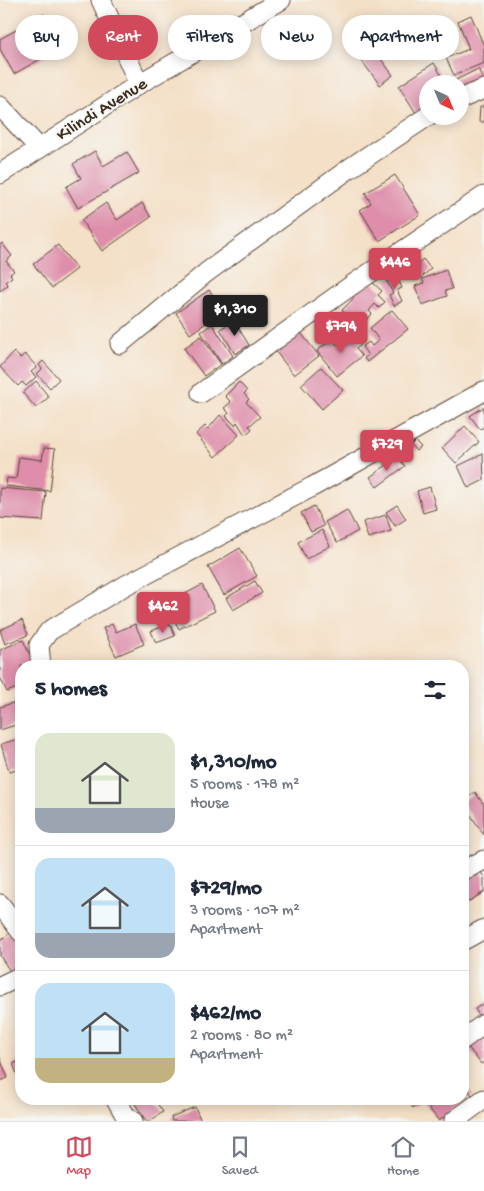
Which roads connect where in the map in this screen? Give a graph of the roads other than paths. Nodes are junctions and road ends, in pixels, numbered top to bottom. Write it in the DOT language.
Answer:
graph roads {
  1 [pos="101,0"];
  2 [pos="281,0"];
  3 [pos="139,84"];
  4 [pos="484,89"];
  5 [pos="469,95"];
  6 [pos="0,106"];
  7 [pos="419,122"];
  8 [pos="38,147"];
  9 [pos="0,174"];
  10 [pos="484,196"];
  11 [pos="120,344"];
  12 [pos="484,391"];
  13 [pos="201,393"];
  14 [pos="40,660"];
  15 [pos="484,860"];
  16 [pos="469,867"];
  17 [pos="0,904"];
  18 [pos="15,924"];
  19 [pos="484,929"];
  20 [pos="469,937"];
  21 [pos="15,979"];
  22 [pos="0,986"];
  23 [pos="484,1024"];
  24 [pos="469,1035"];
  25 [pos="484,1099"];
  26 [pos="119,1105"];
  27 [pos="133,1121"];
  28 [pos="454,1121"];
  1 -- 3 [label="street"];
  2 -- 3 [label="street, Kilindi Avenue"];
  3 -- 8 [label="street, Kilindi Avenue"];
  4 -- 5 [label="street"];
  6 -- 8 [label="street"];
  7 -- 11 [label="street"];
  8 -- 9 [label="street, Kilindi Avenue"];
  10 -- 13 [label="street"];
  12 -- 14 [label="street"];
  15 -- 16 [label="street"];
  17 -- 18 [label="street"];
  19 -- 20 [label="street"];
  21 -- 22 [label="street"];
  23 -- 24 [label="street"];
  25 -- 28 [label="street"];
  26 -- 27 [label="street"];
}
